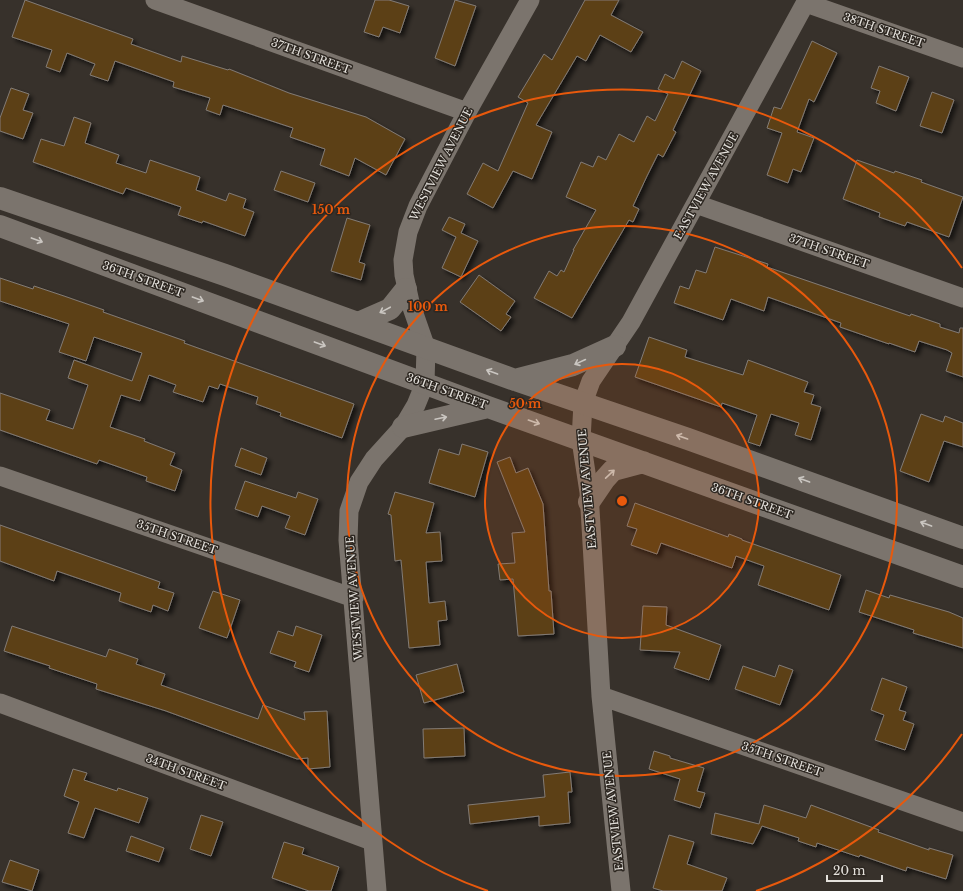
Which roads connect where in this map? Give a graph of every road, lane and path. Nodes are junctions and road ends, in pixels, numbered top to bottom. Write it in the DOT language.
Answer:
graph roads {
  1 [pos="155,0"];
  2 [pos="530,0"];
  3 [pos="806,2"];
  4 [pos="963,58"];
  5 [pos="467,112"];
  6 [pos="0,198"];
  7 [pos="696,204"];
  8 [pos="0,226"];
  9 [pos="406,289"];
  10 [pos="963,298"];
  11 [pos="358,323"];
  12 [pos="615,346"];
  13 [pos="426,348"];
  14 [pos="515,380"];
  15 [pos="425,383"];
  16 [pos="583,403"];
  17 [pos="488,407"];
  18 [pos="403,426"];
  19 [pos="581,440"];
  20 [pos="643,462"];
  21 [pos="0,476"];
  22 [pos="589,502"];
  23 [pos="963,538"];
  24 [pos="963,577"];
  25 [pos="354,598"];
  26 [pos="601,696"];
  27 [pos="0,703"];
  28 [pos="963,822"];
  29 [pos="372,841"];
  30 [pos="377,891"];
  31 [pos="621,891"];
  1 -- 5 [label="street, 37TH STREET"];
  2 -- 5 [label="street, WESTVIEW AVENUE"];
  3 -- 4 [label="street, 38TH STREET"];
  3 -- 7 [label="street, EASTVIEW AVENUE"];
  5 -- 9 [label="street, WESTVIEW AVENUE"];
  6 -- 11 [label="street"];
  7 -- 10 [label="street, 37TH STREET"];
  7 -- 12 [label="street, EASTVIEW AVENUE"];
  8 -- 15 [label="street, 36TH STREET, one-way"];
  9 -- 11 [label="street, one-way"];
  9 -- 13 [label="street, WESTVIEW AVENUE"];
  11 -- 13 [label="street"];
  12 -- 14 [label="street, one-way"];
  12 -- 16 [label="street, EASTVIEW AVENUE"];
  14 -- 13 [label="street, one-way"];
  13 -- 15 [label="street, WESTVIEW AVENUE"];
  14 -- 16 [label="street"];
  15 -- 17 [label="street, 36TH STREET"];
  15 -- 18 [label="street, WESTVIEW AVENUE"];
  16 -- 19 [label="street, EASTVIEW AVENUE"];
  23 -- 16 [label="street, one-way"];
  18 -- 17 [label="street, one-way"];
  17 -- 19 [label="street, 36TH STREET, one-way"];
  18 -- 25 [label="street, WESTVIEW AVENUE"];
  19 -- 20 [label="street, 36TH STREET"];
  19 -- 22 [label="street, EASTVIEW AVENUE"];
  22 -- 20 [label="street, one-way"];
  20 -- 24 [label="street, 36TH STREET"];
  21 -- 25 [label="street, 35TH STREET"];
  22 -- 26 [label="street, EASTVIEW AVENUE"];
  25 -- 29 [label="street, WESTVIEW AVENUE"];
  26 -- 28 [label="street, 35TH STREET"];
  26 -- 31 [label="street, EASTVIEW AVENUE"];
  27 -- 29 [label="street, 34TH STREET"];
  29 -- 30 [label="street, WESTVIEW AVENUE"];
}
